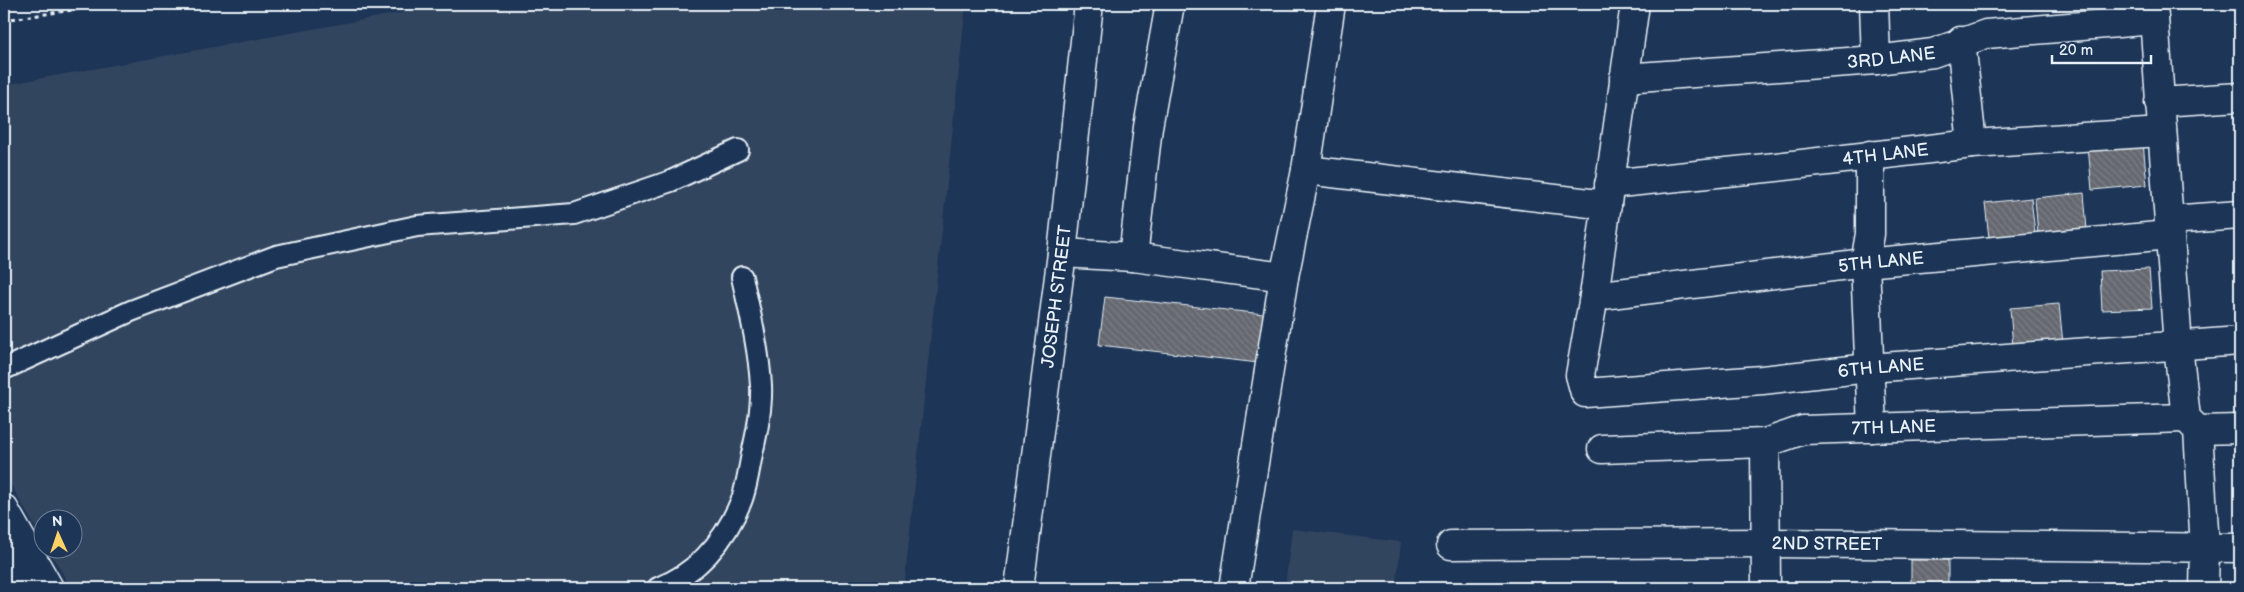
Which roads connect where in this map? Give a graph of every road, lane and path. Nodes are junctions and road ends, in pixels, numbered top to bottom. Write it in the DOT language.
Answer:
graph roads {
  1 [pos="114,4"];
  2 [pos="1089,4"];
  3 [pos="1170,4"];
  4 [pos="1331,4"];
  5 [pos="1635,4"];
  6 [pos="1874,4"];
  7 [pos="2154,12"];
  8 [pos="4,20"];
  9 [pos="1962,41"];
  10 [pos="1876,60"];
  11 [pos="1624,78"];
  12 [pos="2240,96"];
  13 [pos="2159,102"];
  14 [pos="2162,132"];
  15 [pos="1972,144"];
  16 [pos="738,150"];
  17 [pos="1870,156"];
  18 [pos="1306,170"];
  19 [pos="1608,195"];
  20 [pos="2240,215"];
  21 [pos="2169,228"];
  22 [pos="1062,254"];
  23 [pos="1133,257"];
  24 [pos="1866,263"];
  25 [pos="742,277"];
  26 [pos="1284,277"];
  27 [pos="1594,296"];
  28 [pos="2240,341"];
  29 [pos="2178,346"];
  30 [pos="1869,368"];
  31 [pos="4,369"];
  32 [pos="2192,424"];
  33 [pos="1872,428"];
  34 [pos="2240,429"];
  35 [pos="1765,443"];
  36 [pos="1602,449"];
  37 [pos="4,509"];
  38 [pos="1766,543"];
  39 [pos="1451,545"];
  40 [pos="2205,548"];
  41 [pos="2240,548"];
  42 [pos="4,559"];
  43 [pos="20,588"];
  44 [pos="49,588"];
  45 [pos="658,588"];
  46 [pos="1019,588"];
  47 [pos="1234,588"];
  48 [pos="1766,588"];
  49 [pos="2204,588"];
  1 -- 8 [label="path"];
  2 -- 22 [label="street, JOSEPH STREET"];
  3 -- 23 [label="street"];
  4 -- 18 [label="street"];
  5 -- 11 [label="street"];
  6 -- 10 [label="street"];
  7 -- 9 [label="street, 3RD LANE"];
  7 -- 13 [label="street"];
  9 -- 10 [label="street, 3RD LANE"];
  9 -- 15 [label="street"];
  10 -- 11 [label="street, 3RD LANE"];
  11 -- 19 [label="street"];
  12 -- 13 [label="street"];
  13 -- 14 [label="street"];
  14 -- 15 [label="street, 4TH LANE"];
  14 -- 21 [label="street"];
  15 -- 17 [label="street, 4TH LANE"];
  16 -- 31 [label="lane"];
  17 -- 19 [label="street, 4TH LANE"];
  17 -- 24 [label="street"];
  18 -- 19 [label="street, 4TH LANE"];
  18 -- 26 [label="street"];
  19 -- 27 [label="street"];
  20 -- 21 [label="street, 5TH LANE"];
  21 -- 24 [label="street, 5TH LANE"];
  21 -- 29 [label="street"];
  22 -- 23 [label="street"];
  22 -- 46 [label="street, JOSEPH STREET"];
  23 -- 26 [label="street"];
  24 -- 27 [label="street, 5TH LANE"];
  24 -- 30 [label="street"];
  25 -- 45 [label="lane"];
  26 -- 47 [label="street"];
  27 -- 30 [label="street, 6TH LANE"];
  28 -- 29 [label="street, 6TH LANE"];
  29 -- 30 [label="street, 6TH LANE"];
  29 -- 32 [label="street"];
  30 -- 33 [label="street"];
  32 -- 33 [label="street, 7TH LANE"];
  32 -- 34 [label="street, 7TH LANE"];
  32 -- 40 [label="street"];
  33 -- 35 [label="street, 7TH LANE"];
  35 -- 36 [label="street, 7TH LANE"];
  35 -- 38 [label="street"];
  37 -- 44 [label="street"];
  38 -- 39 [label="street, 2ND STREET"];
  38 -- 40 [label="street, 2ND STREET"];
  38 -- 48 [label="street"];
  40 -- 41 [label="street, 2ND STREET"];
  40 -- 49 [label="street"];
  42 -- 43 [label="street"];
}
